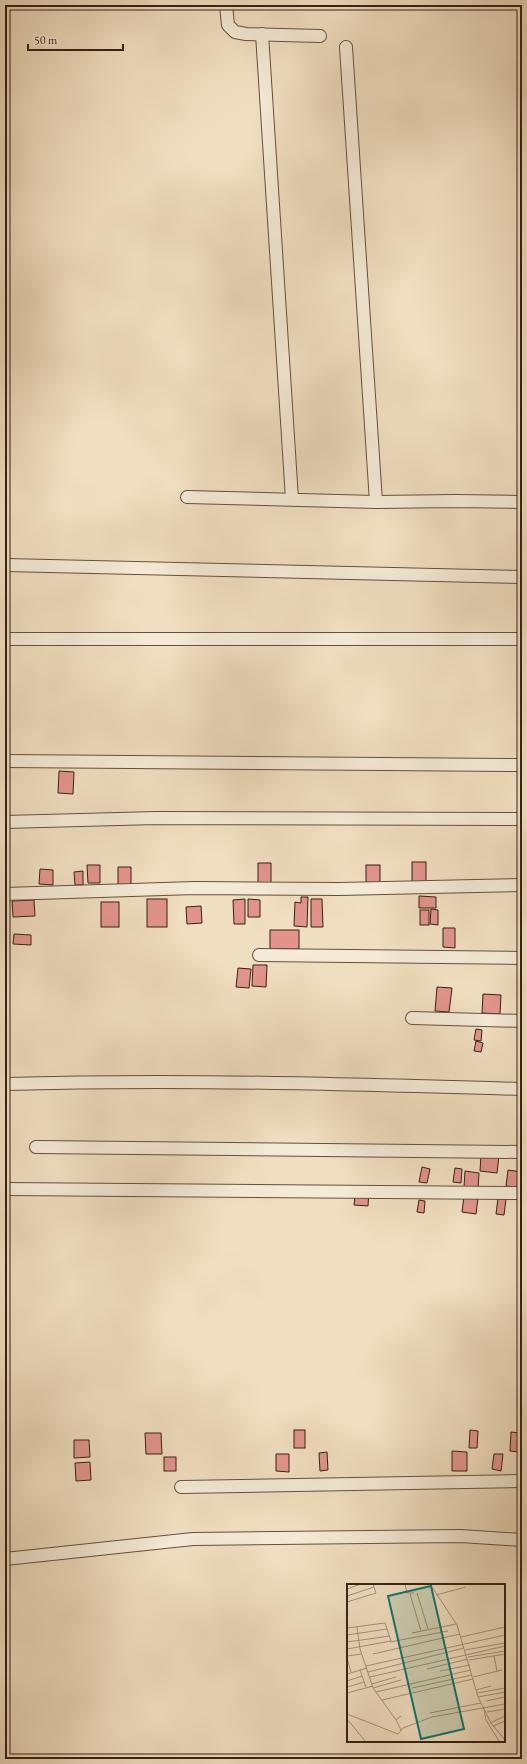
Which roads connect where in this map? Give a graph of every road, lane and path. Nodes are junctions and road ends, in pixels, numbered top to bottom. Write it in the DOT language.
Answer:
graph roads {
  1 [pos="226,5"];
  2 [pos="262,34"];
  3 [pos="320,36"];
  4 [pos="346,47"];
  5 [pos="187,496"];
  6 [pos="292,498"];
  7 [pos="376,502"];
  8 [pos="522,502"];
  9 [pos="5,565"];
  10 [pos="522,577"];
  11 [pos="5,639"];
  12 [pos="522,639"];
  13 [pos="5,761"];
  14 [pos="522,764"];
  15 [pos="522,819"];
  16 [pos="5,822"];
  17 [pos="522,886"];
  18 [pos="5,894"];
  19 [pos="259,955"];
  20 [pos="522,958"];
  21 [pos="412,1018"];
  22 [pos="522,1021"];
  23 [pos="5,1084"];
  24 [pos="522,1089"];
  25 [pos="36,1147"];
  26 [pos="522,1152"];
  27 [pos="5,1190"];
  28 [pos="522,1193"];
  29 [pos="522,1481"];
  30 [pos="181,1487"];
  31 [pos="522,1540"];
  32 [pos="5,1559"];
  1 -- 2 [label="street"];
  2 -- 3 [label="street"];
  2 -- 6 [label="street"];
  4 -- 7 [label="street"];
  5 -- 6 [label="street"];
  6 -- 7 [label="street"];
  7 -- 8 [label="street"];
  9 -- 10 [label="street"];
  11 -- 12 [label="street"];
  13 -- 14 [label="street"];
  15 -- 16 [label="street"];
  17 -- 18 [label="street"];
  19 -- 20 [label="street"];
  21 -- 22 [label="street"];
  23 -- 24 [label="street"];
  25 -- 26 [label="street"];
  27 -- 28 [label="street"];
  29 -- 30 [label="street"];
  31 -- 32 [label="street"];
}
